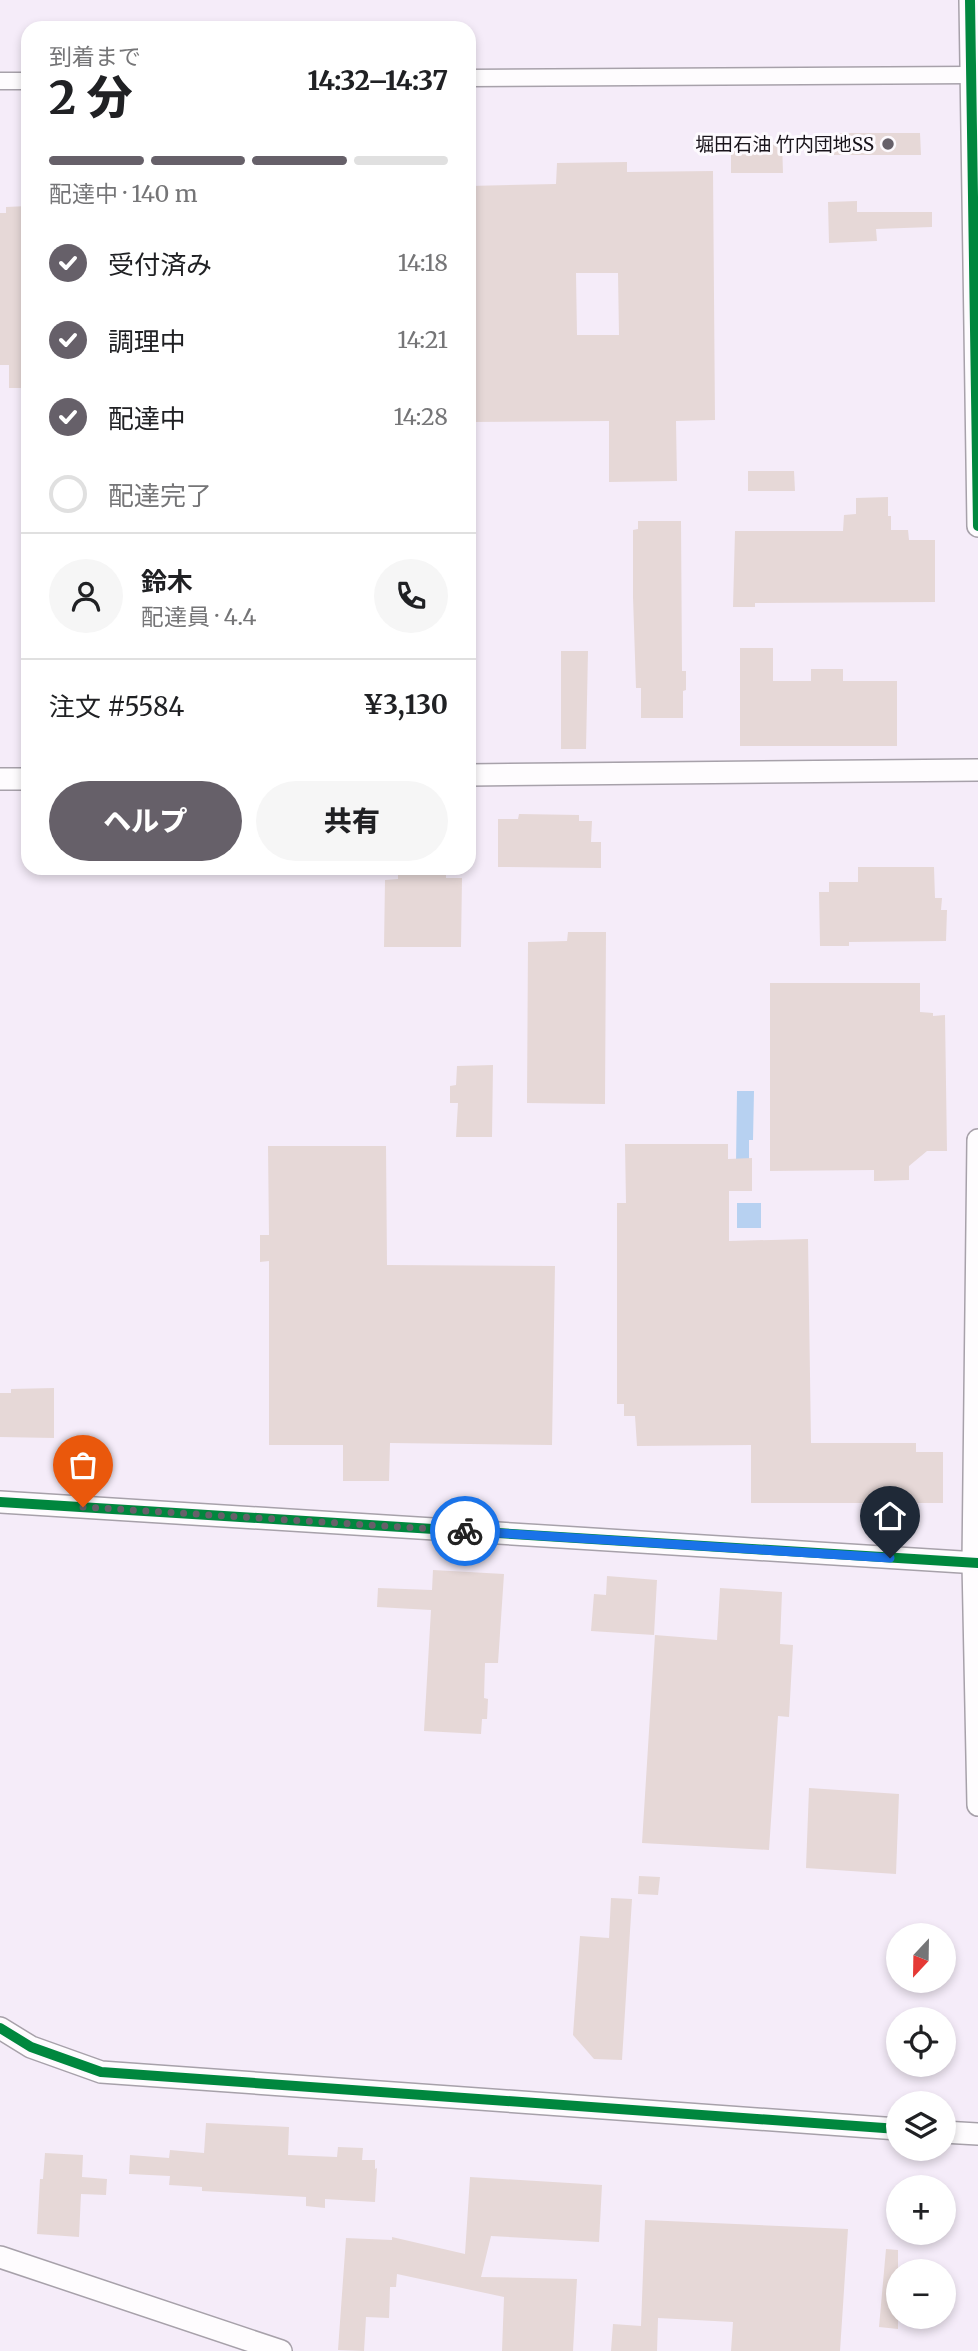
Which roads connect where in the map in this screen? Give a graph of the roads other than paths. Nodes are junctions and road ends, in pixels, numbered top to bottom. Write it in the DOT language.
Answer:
graph roads {
  1 [pos="970,0"];
  2 [pos="974,75"];
  3 [pos="476,78"];
  4 [pos="0,81"];
  5 [pos="21,81"];
  6 [pos="978,526"];
  7 [pos="978,770"];
  8 [pos="476,775"];
  9 [pos="0,779"];
  10 [pos="21,779"];
  11 [pos="978,1140"];
  12 [pos="0,1502"];
  13 [pos="976,1563"];
  14 [pos="978,1805"];
  15 [pos="0,2028"];
  16 [pos="886,2128"];
  17 [pos="956,2133"];
  18 [pos="978,2134"];
  19 [pos="0,2257"];
  20 [pos="281,2351"];
  1 -- 2 [label="street"];
  2 -- 3 [label="street"];
  2 -- 6 [label="street"];
  4 -- 5 [label="street"];
  7 -- 8 [label="street"];
  9 -- 10 [label="street"];
  11 -- 13 [label="street"];
  12 -- 13 [label="street"];
  13 -- 14 [label="street"];
  15 -- 16 [label="street"];
  17 -- 18 [label="street"];
  19 -- 20 [label="street"];
}
